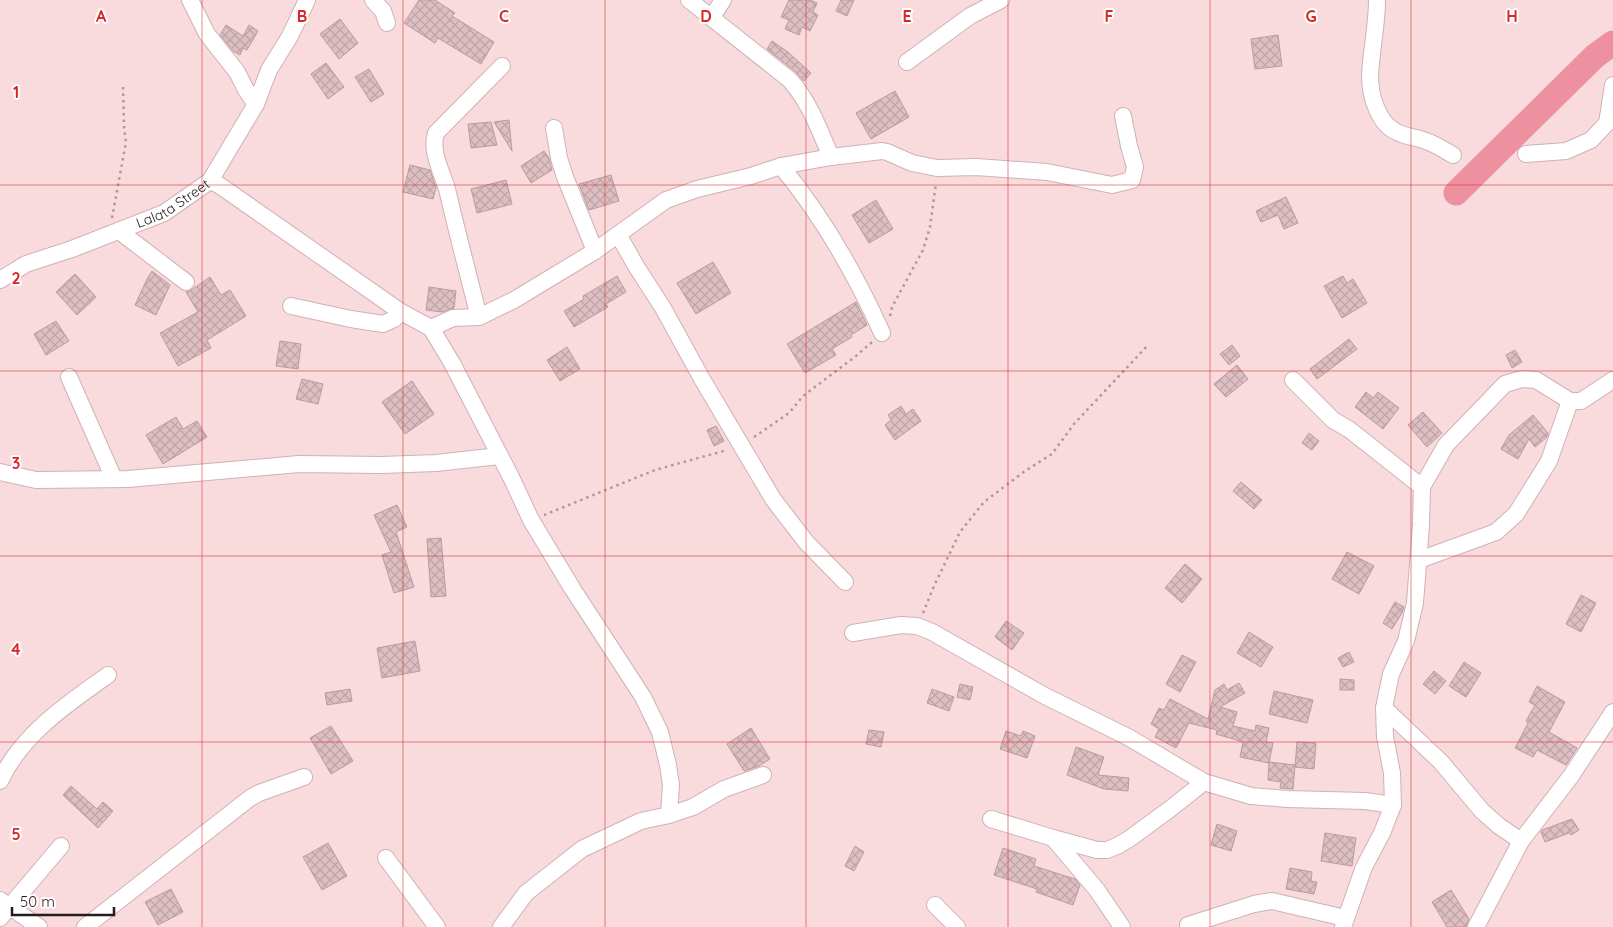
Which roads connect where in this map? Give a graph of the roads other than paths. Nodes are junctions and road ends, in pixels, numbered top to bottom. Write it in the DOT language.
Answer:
graph roads {
  1 [pos="190,0"];
  2 [pos="307,0"];
  3 [pos="373,0"];
  4 [pos="689,0"];
  5 [pos="723,0"];
  6 [pos="1001,0"];
  7 [pos="1377,0"];
  8 [pos="712,17"];
  9 [pos="388,22"];
  10 [pos="907,62"];
  11 [pos="502,66"];
  12 [pos="1613,85"];
  13 [pos="256,104"];
  14 [pos="1123,116"];
  15 [pos="554,128"];
  16 [pos="1526,154"];
  17 [pos="1453,155"];
  18 [pos="831,157"];
  19 [pos="781,166"];
  20 [pos="210,181"];
  21 [pos="114,233"];
  22 [pos="619,236"];
  23 [pos="596,252"];
  24 [pos="0,280"];
  25 [pos="186,282"];
  26 [pos="291,306"];
  27 [pos="400,312"];
  28 [pos="479,317"];
  29 [pos="431,328"];
  30 [pos="882,333"];
  31 [pos="69,377"];
  32 [pos="1293,380"];
  33 [pos="1613,380"];
  34 [pos="1570,401"];
  35 [pos="499,456"];
  36 [pos="0,472"];
  37 [pos="114,479"];
  38 [pos="1422,487"];
  39 [pos="1419,560"];
  40 [pos="845,582"];
  41 [pos="853,633"];
  42 [pos="108,675"];
  43 [pos="1384,708"];
  44 [pos="1613,712"];
  45 [pos="763,775"];
  46 [pos="304,777"];
  47 [pos="0,781"];
  48 [pos="1204,782"];
  49 [pos="1394,805"];
  50 [pos="669,815"];
  51 [pos="991,819"];
  52 [pos="1053,838"];
  53 [pos="1522,841"];
  54 [pos="61,846"];
  55 [pos="386,858"];
  56 [pos="935,905"];
  57 [pos="3,909"];
  58 [pos="1344,922"];
  59 [pos="1188,925"];
  60 [pos="39,927"];
  61 [pos="85,927"];
  62 [pos="437,927"];
  63 [pos="501,927"];
  64 [pos="956,927"];
  65 [pos="1122,927"];
  66 [pos="1476,927"];
  1 -- 13 [label="street"];
  2 -- 13 [label="street, Lalata Street"];
  3 -- 9 [label="street"];
  4 -- 8 [label="street"];
  5 -- 8 [label="street"];
  6 -- 10 [label="street"];
  7 -- 17 [label="street"];
  8 -- 18 [label="street"];
  11 -- 28 [label="street"];
  12 -- 16 [label="street"];
  13 -- 20 [label="street, Lalata Street"];
  14 -- 18 [label="street"];
  15 -- 23 [label="street"];
  18 -- 19 [label="street"];
  19 -- 22 [label="street"];
  19 -- 30 [label="street"];
  20 -- 21 [label="street, Lalata Street"];
  20 -- 27 [label="street"];
  21 -- 24 [label="street, Lalata Street"];
  21 -- 25 [label="street"];
  22 -- 23 [label="street"];
  22 -- 40 [label="street"];
  23 -- 28 [label="street"];
  26 -- 27 [label="street"];
  27 -- 29 [label="street"];
  28 -- 29 [label="street"];
  29 -- 35 [label="street"];
  31 -- 37 [label="street"];
  32 -- 38 [label="street"];
  33 -- 34 [label="street"];
  34 -- 38 [label="street"];
  34 -- 39 [label="street"];
  35 -- 37 [label="street"];
  35 -- 50 [label="street"];
  36 -- 37 [label="street"];
  38 -- 39 [label="street"];
  39 -- 43 [label="street"];
  41 -- 48 [label="street"];
  42 -- 47 [label="street"];
  43 -- 49 [label="street"];
  43 -- 53 [label="street"];
  44 -- 53 [label="street"];
  45 -- 50 [label="street"];
  46 -- 61 [label="street"];
  48 -- 49 [label="street"];
  48 -- 52 [label="street"];
  49 -- 58 [label="street"];
  50 -- 63 [label="street"];
  51 -- 52 [label="street"];
  52 -- 65 [label="street"];
  53 -- 66 [label="street"];
  54 -- 57 [label="street"];
  55 -- 62 [label="street"];
  56 -- 64 [label="street"];
  57 -- 60 [label="street"];
  58 -- 59 [label="street"];
}
